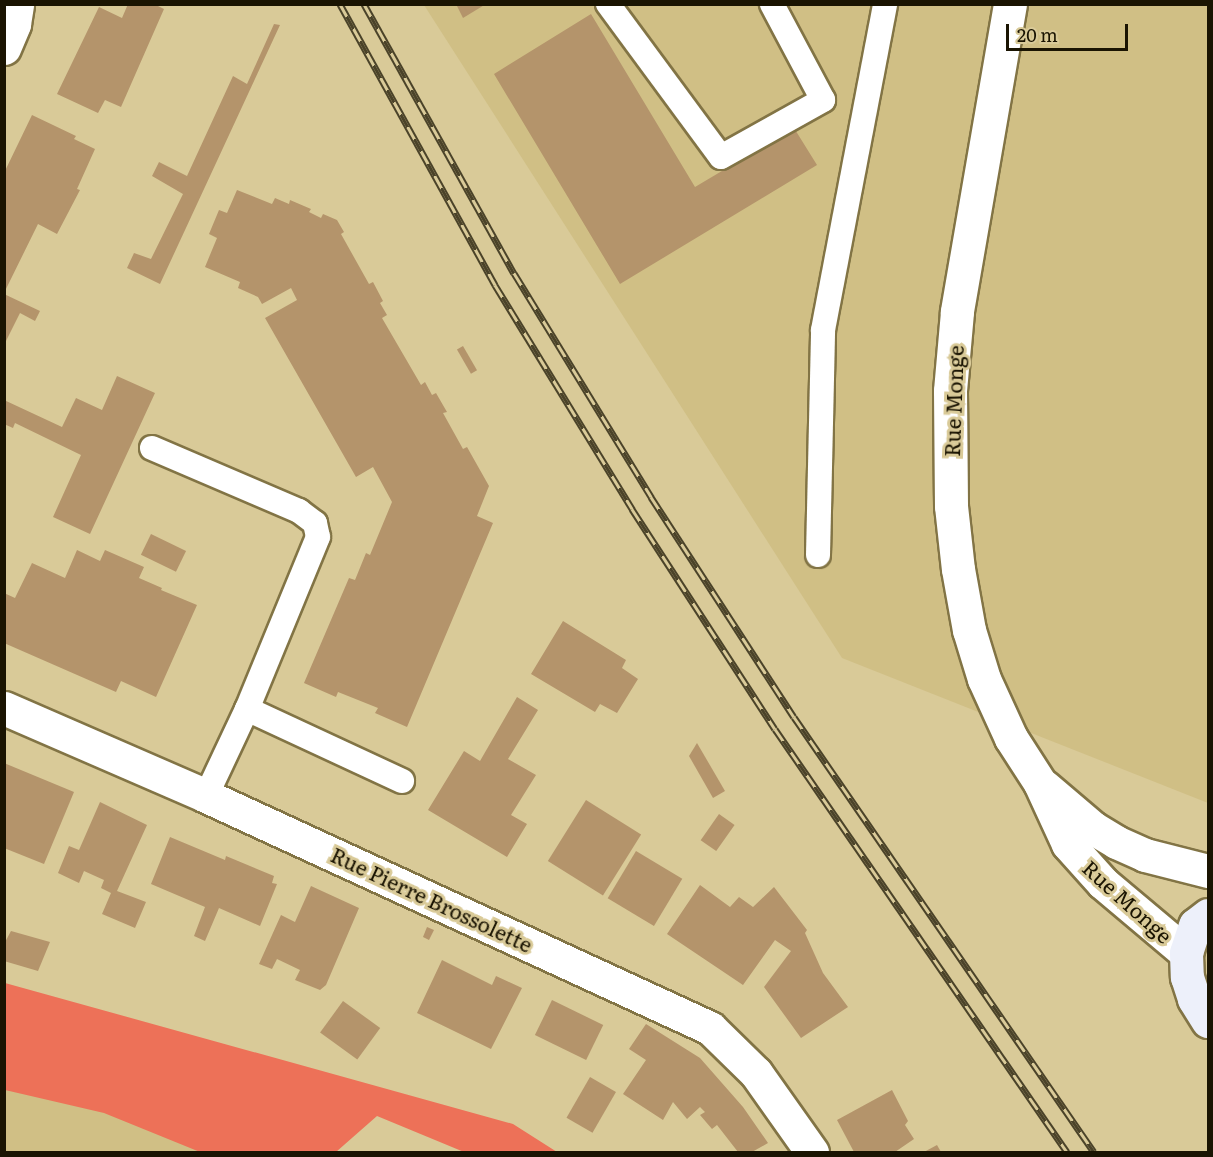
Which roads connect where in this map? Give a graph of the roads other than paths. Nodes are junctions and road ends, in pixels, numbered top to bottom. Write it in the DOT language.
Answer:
graph roads {
  1 [pos="17,4"];
  2 [pos="608,4"];
  3 [pos="772,4"];
  4 [pos="885,4"];
  5 [pos="1010,4"];
  6 [pos="4,48"];
  7 [pos="152,448"];
  8 [pos="818,555"];
  9 [pos="4,708"];
  10 [pos="247,709"];
  11 [pos="402,781"];
  12 [pos="1040,783"];
  13 [pos="206,796"];
  14 [pos="1209,871"];
  15 [pos="1209,915"];
  16 [pos="1186,952"];
  17 [pos="1209,1021"];
  18 [pos="812,1152"];
  1 -- 6 [label="street"];
  2 -- 3 [label="lane"];
  4 -- 8 [label="lane"];
  5 -- 12 [label="street, Rue Monge"];
  7 -- 10 [label="lane"];
  9 -- 13 [label="street, Rue Pierre Brossolette"];
  10 -- 11 [label="lane"];
  10 -- 13 [label="lane"];
  12 -- 14 [label="street, Rue Monge"];
  12 -- 16 [label="street, Rue Monge"];
  13 -- 18 [label="street, Rue Pierre Brossolette"];
  15 -- 16 [label="main road"];
  16 -- 17 [label="main road"];
}
